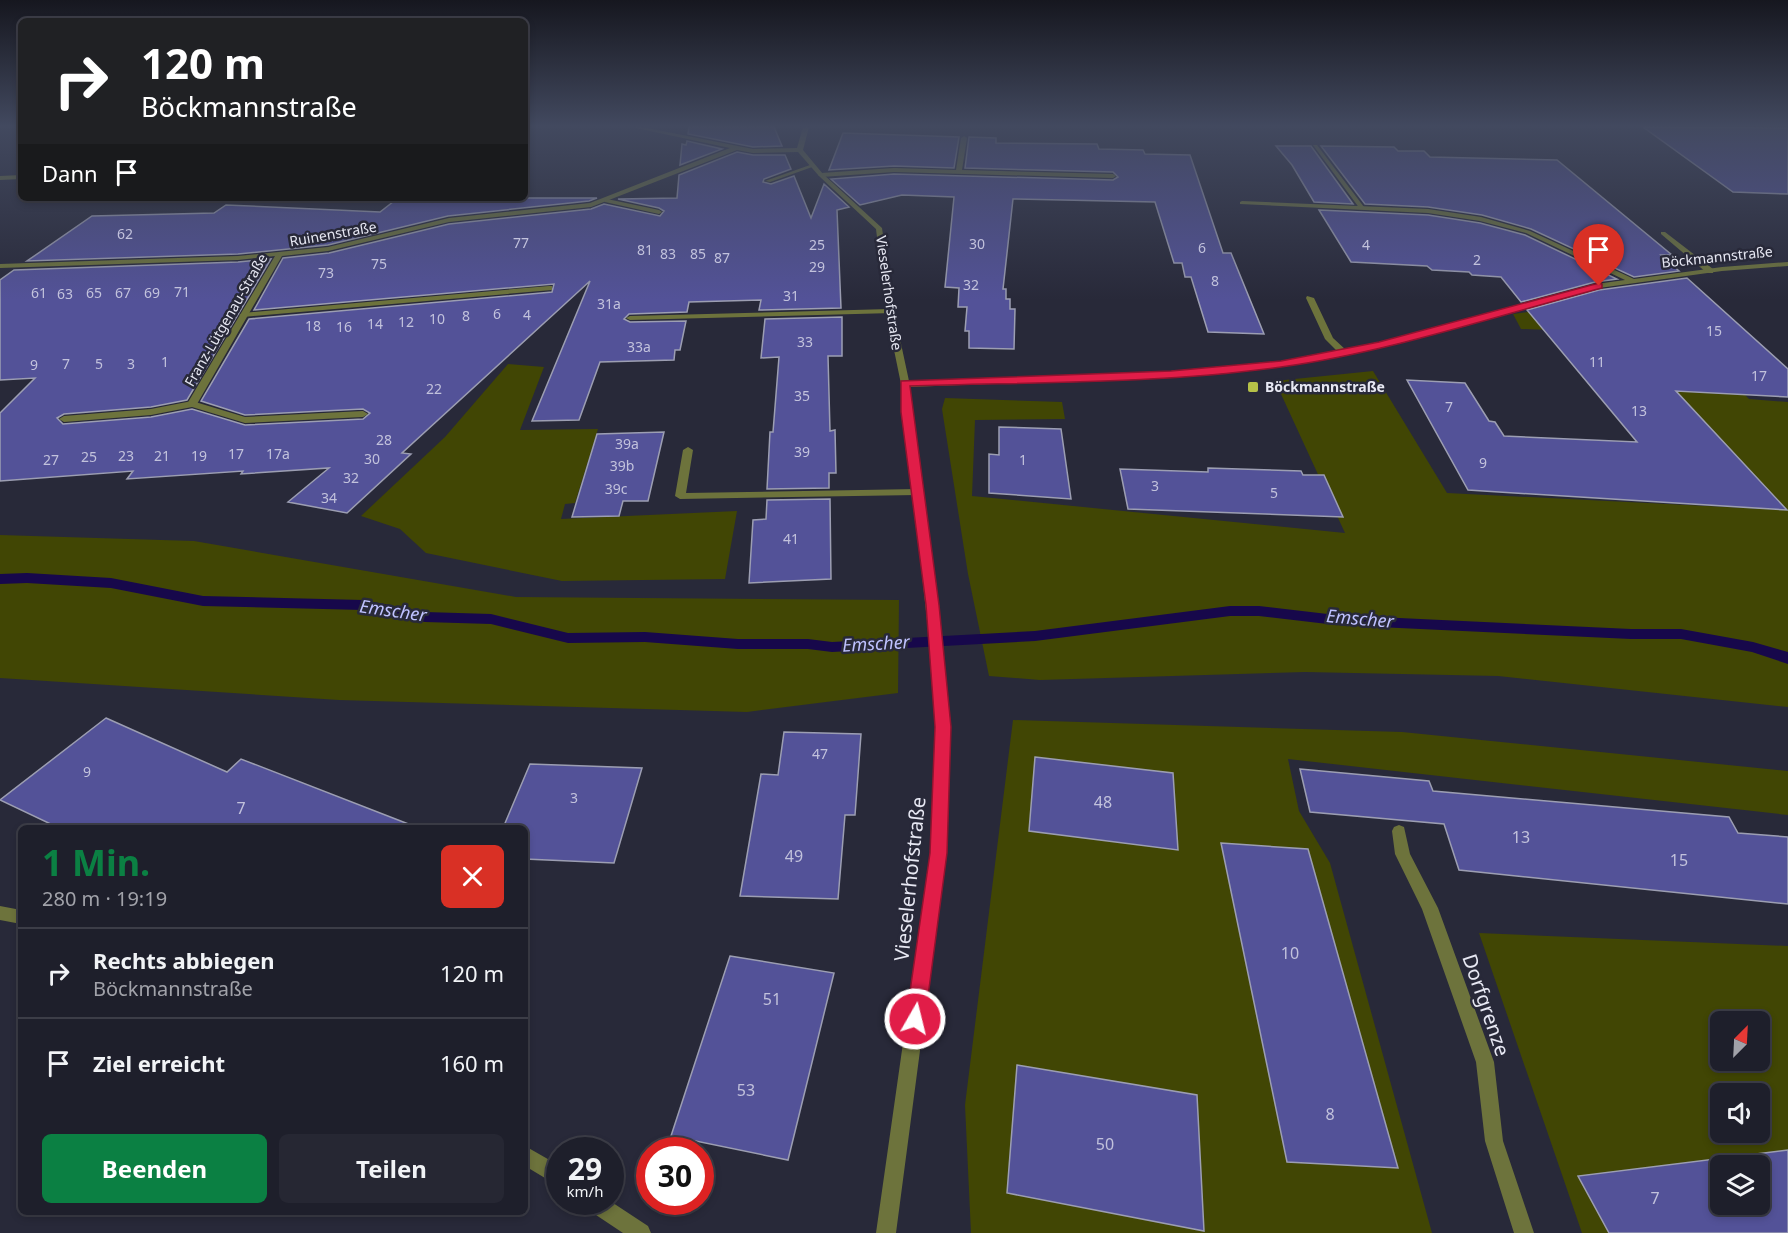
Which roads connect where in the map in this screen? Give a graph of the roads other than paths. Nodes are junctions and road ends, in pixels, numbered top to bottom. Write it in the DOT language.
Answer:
graph roads {
  1 [pos="642,185"];
  2 [pos="831,185"];
  3 [pos="1344,185"];
  4 [pos="607,201"];
  5 [pos="1242,202"];
  6 [pos="1362,208"];
  7 [pos="659,212"];
  8 [pos="1663,233"];
  9 [pos="279,255"];
  10 [pos="1788,264"];
  11 [pos="0,266"];
  12 [pos="1710,271"];
  13 [pos="1631,280"];
  14 [pos="549,288"];
  15 [pos="1310,298"];
  16 [pos="890,310"];
  17 [pos="243,315"];
  18 [pos="630,318"];
  19 [pos="1343,352"];
  20 [pos="905,384"];
  21 [pos="192,404"];
  22 [pos="363,414"];
  23 [pos="64,419"];
  24 [pos="688,450"];
  25 [pos="917,492"];
  26 [pos="1399,831"];
  27 [pos="0,913"];
  28 [pos="18,916"];
  29 [pos="528,1157"];
  30 [pos="546,1169"];
  31 [pos="614,1215"];
  32 [pos="641,1233"];
  33 [pos="886,1233"];
  34 [pos="1524,1233"];
  1 -- 4 [label="street, Ruinenstraße"];
  2 -- 16 [label="street, Vieselerhofstraße"];
  3 -- 6 [label="street"];
  4 -- 7 [label="street"];
  4 -- 9 [label="street, Ruinenstraße"];
  5 -- 6 [label="street"];
  6 -- 13 [label="street"];
  8 -- 12 [label="street"];
  9 -- 11 [label="street, Ruinenstraße"];
  9 -- 17 [label="street, Franz-Lütgenau-Straße"];
  10 -- 12 [label="street, Böckmannstraße"];
  12 -- 13 [label="street, Böckmannstraße"];
  13 -- 19 [label="street, Böckmannstraße"];
  14 -- 17 [label="street"];
  15 -- 19 [label="street"];
  16 -- 18 [label="street"];
  16 -- 20 [label="street, Vieselerhofstraße"];
  17 -- 21 [label="street, Franz-Lütgenau-Straße"];
  19 -- 20 [label="street, Böckmannstraße"];
  20 -- 25 [label="street, Vieselerhofstraße"];
  21 -- 22 [label="street, Franz-Lütgenau-Straße"];
  21 -- 23 [label="street"];
  24 -- 25 [label="street"];
  25 -- 33 [label="street, Vieselerhofstraße"];
  26 -- 34 [label="street, Dorfgrenze"];
  27 -- 28 [label="street"];
  29 -- 30 [label="street"];
  31 -- 32 [label="street"];
}
